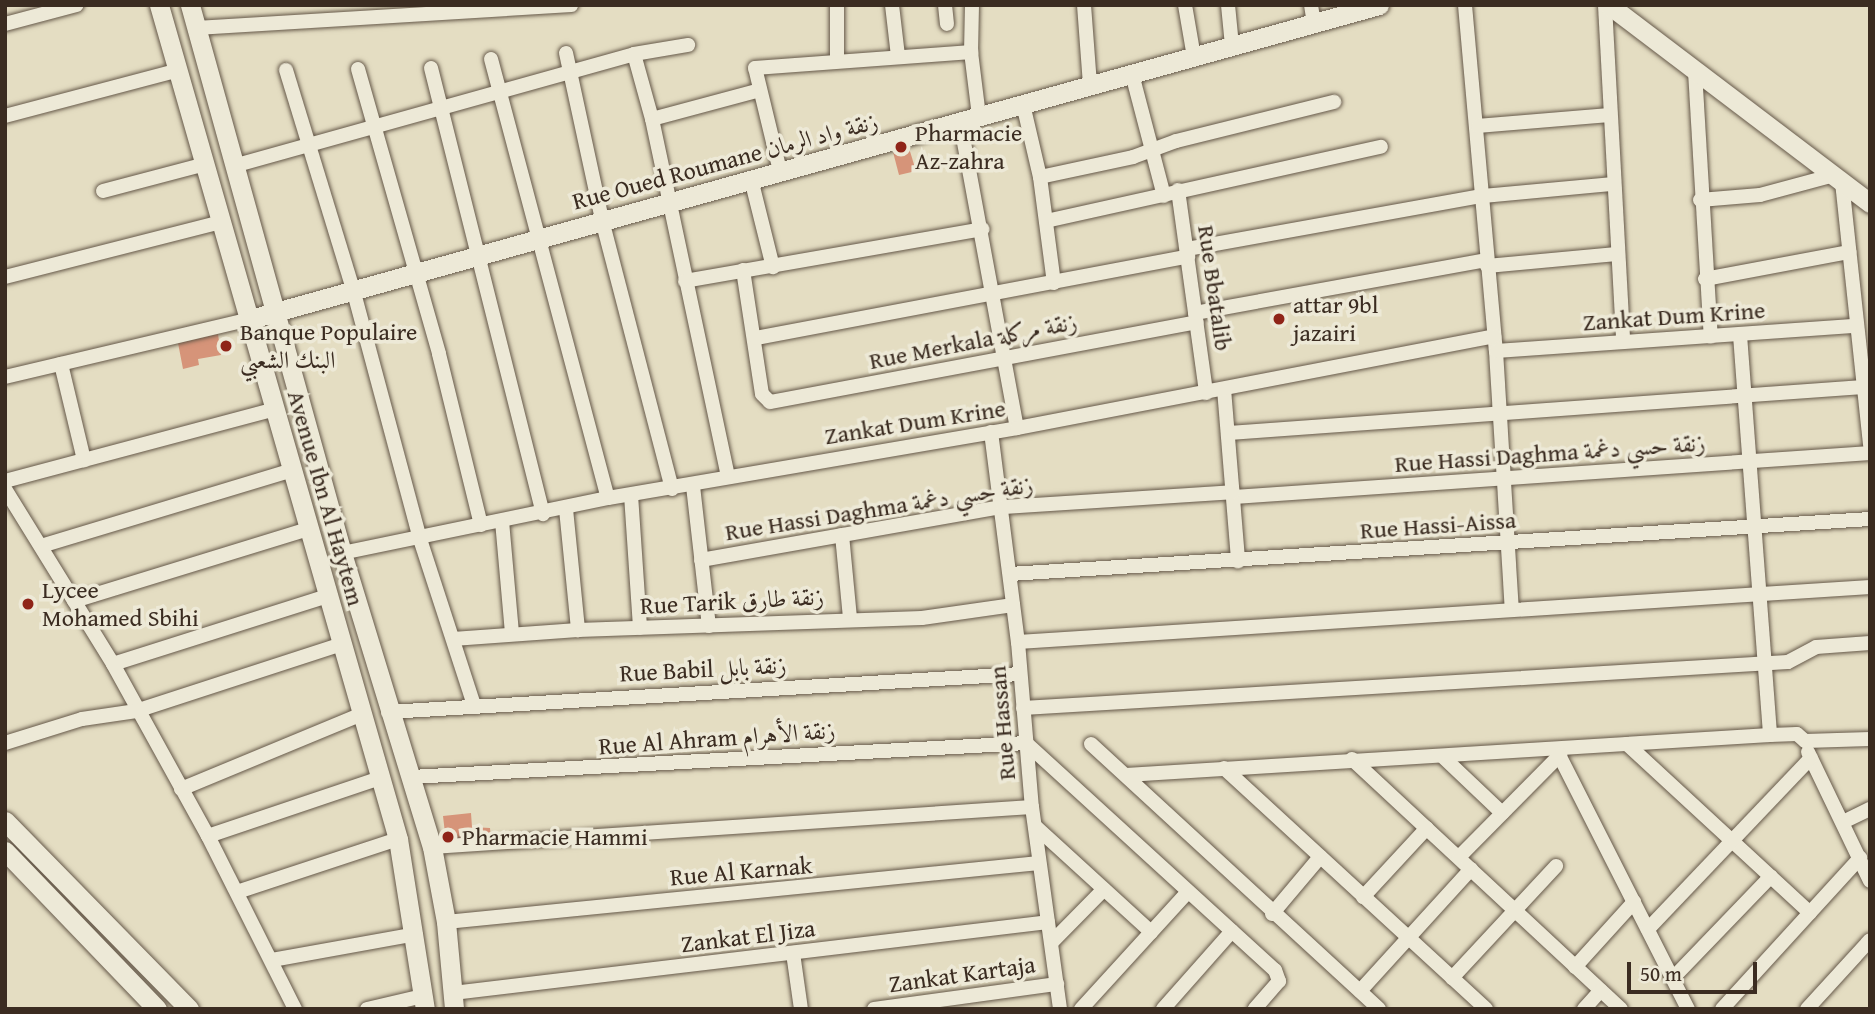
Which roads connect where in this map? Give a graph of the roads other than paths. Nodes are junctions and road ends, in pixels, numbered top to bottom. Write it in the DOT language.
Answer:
graph roads {
  1 [pos="78,5"];
  2 [pos="159,5"];
  3 [pos="190,5"];
  4 [pos="570,5"];
  5 [pos="837,5"];
  6 [pos="892,5"];
  7 [pos="944,5"];
  8 [pos="972,5"];
  9 [pos="1084,5"];
  10 [pos="1185,5"];
  11 [pos="1228,5"];
  12 [pos="1465,5"];
  13 [pos="1607,5"];
  14 [pos="1376,6"];
  15 [pos="1313,14"];
  16 [pos="5,24"];
  17 [pos="947,24"];
  18 [pos="196,28"];
  19 [pos="688,45"];
  20 [pos="1231,46"];
  21 [pos="971,52"];
  22 [pos="566,54"];
  23 [pos="634,54"];
  24 [pos="898,56"];
  25 [pos="1194,57"];
  26 [pos="491,59"];
  27 [pos="837,61"];
  28 [pos="431,68"];
  29 [pos="358,69"];
  30 [pos="179,70"];
  31 [pos="286,70"];
  32 [pos="1695,71"];
  33 [pos="570,72"];
  34 [pos="1132,74"];
  35 [pos="1090,85"];
  36 [pos="760,90"];
  37 [pos="500,93"];
  38 [pos="1334,102"];
  39 [pos="1023,104"];
  40 [pos="440,110"];
  41 [pos="1609,115"];
  42 [pos="5,116"];
  43 [pos="979,116"];
  44 [pos="652,119"];
  45 [pos="960,121"];
  46 [pos="1478,126"];
  47 [pos="375,127"];
  48 [pos="312,145"];
  49 [pos="1381,147"];
  50 [pos="1154,149"];
  51 [pos="205,164"];
  52 [pos="237,165"];
  53 [pos="780,171"];
  54 [pos="1040,177"];
  55 [pos="751,179"];
  56 [pos="1838,179"];
  57 [pos="1613,184"];
  58 [pos="103,191"];
  59 [pos="1171,193"];
  60 [pos="1483,196"];
  61 [pos="1700,200"];
  62 [pos="670,202"];
  63 [pos="1870,203"];
  64 [pos="602,220"];
  65 [pos="1046,221"];
  66 [pos="221,222"];
  67 [pos="982,229"];
  68 [pos="539,237"];
  69 [pos="1188,252"];
  70 [pos="1849,252"];
  71 [pos="478,254"];
  72 [pos="1616,254"];
  73 [pos="1487,263"];
  74 [pos="773,267"];
  75 [pos="743,270"];
  76 [pos="416,272"];
  77 [pos="5,277"];
  78 [pos="1705,279"];
  79 [pos="685,281"];
  80 [pos="1054,283"];
  81 [pos="353,289"];
  82 [pos="995,295"];
  83 [pos="278,310"];
  84 [pos="1196,318"];
  85 [pos="247,320"];
  86 [pos="1856,326"];
  87 [pos="1740,335"];
  88 [pos="1494,336"];
  89 [pos="1711,337"];
  90 [pos="756,338"];
  91 [pos="1623,342"];
  92 [pos="1496,351"];
  93 [pos="1006,359"];
  94 [pos="61,364"];
  95 [pos="5,377"];
  96 [pos="1863,387"];
  97 [pos="1224,389"];
  98 [pos="1206,393"];
  99 [pos="1745,397"];
  100 [pos="275,409"];
  101 [pos="1500,414"];
  102 [pos="1017,428"];
  103 [pos="991,432"];
  104 [pos="1229,433"];
  105 [pos="1870,446"];
  106 [pos="1870,453"];
  107 [pos="84,460"];
  108 [pos="1750,464"];
  109 [pos="292,470"];
  110 [pos="728,478"];
  111 [pos="1504,479"];
  112 [pos="5,481"];
  113 [pos="693,486"];
  114 [pos="5,489"];
  115 [pos="672,489"];
  116 [pos="631,495"];
  117 [pos="1234,495"];
  118 [pos="608,498"];
  119 [pos="1003,506"];
  120 [pos="566,509"];
  121 [pos="543,514"];
  122 [pos="1870,519"];
  123 [pos="502,521"];
  124 [pos="481,525"];
  125 [pos="1756,528"];
  126 [pos="308,529"];
  127 [pos="842,535"];
  128 [pos="419,536"];
  129 [pos="1508,543"];
  130 [pos="41,547"];
  131 [pos="342,553"];
  132 [pos="701,560"];
  133 [pos="1238,561"];
  134 [pos="1010,574"];
  135 [pos="1870,587"];
  136 [pos="328,596"];
  137 [pos="1759,596"];
  138 [pos="74,601"];
  139 [pos="1013,605"];
  140 [pos="1511,609"];
  141 [pos="850,618"];
  142 [pos="709,626"];
  143 [pos="640,628"];
  144 [pos="578,630"];
  145 [pos="512,634"];
  146 [pos="453,639"];
  147 [pos="1018,642"];
  148 [pos="1870,643"];
  149 [pos="342,644"];
  150 [pos="1765,663"];
  151 [pos="113,664"];
  152 [pos="1020,674"];
  153 [pos="474,705"];
  154 [pos="1023,708"];
  155 [pos="136,710"];
  156 [pos="388,712"];
  157 [pos="362,714"];
  158 [pos="1770,735"];
  159 [pos="1870,739"];
  160 [pos="1805,741"];
  161 [pos="5,743"];
  162 [pos="1026,743"];
  163 [pos="1091,744"];
  164 [pos="1627,744"];
  165 [pos="1558,752"];
  166 [pos="1442,756"];
  167 [pos="1811,758"];
  168 [pos="1352,759"];
  169 [pos="1224,768"];
  170 [pos="1126,775"];
  171 [pos="411,777"];
  172 [pos="380,778"];
  173 [pos="181,789"];
  174 [pos="1032,807"];
  175 [pos="1870,809"];
  176 [pos="1502,813"];
  177 [pos="5,821"];
  178 [pos="1843,822"];
  179 [pos="1035,827"];
  180 [pos="1427,828"];
  181 [pos="208,836"];
  182 [pos="1730,838"];
  183 [pos="398,839"];
  184 [pos="432,847"];
  185 [pos="5,851"];
  186 [pos="1321,857"];
  187 [pos="1459,857"];
  188 [pos="1860,858"];
  189 [pos="1039,863"];
  190 [pos="1556,866"];
  191 [pos="1471,869"];
  192 [pos="1771,876"];
  193 [pos="1870,881"];
  194 [pos="1104,889"];
  195 [pos="237,892"];
  196 [pos="1188,892"];
  197 [pos="1363,897"];
  198 [pos="1634,902"];
  199 [pos="1514,909"];
  200 [pos="1810,913"];
  201 [pos="1272,914"];
  202 [pos="446,922"];
  203 [pos="1048,922"];
  204 [pos="1647,929"];
  205 [pos="1232,931"];
  206 [pos="1151,932"];
  207 [pos="415,934"];
  208 [pos="1407,937"];
  209 [pos="1870,940"];
  210 [pos="1052,942"];
  211 [pos="793,953"];
  212 [pos="272,960"];
  213 [pos="1575,967"];
  214 [pos="1452,978"];
  215 [pos="1672,978"];
  216 [pos="1057,984"];
  217 [pos="1601,990"];
  218 [pos="1360,991"];
  219 [pos="454,1001"];
  220 [pos="424,1002"];
  221 [pos="157,1009"];
  222 [pos="189,1009"];
  223 [pos="295,1009"];
  224 [pos="367,1009"];
  225 [pos="802,1009"];
  226 [pos="874,1009"];
  227 [pos="1060,1009"];
  228 [pos="1081,1009"];
  229 [pos="1163,1009"];
  230 [pos="1255,1009"];
  231 [pos="1379,1009"];
  232 [pos="1486,1009"];
  233 [pos="1584,1009"];
  234 [pos="1620,1009"];
  235 [pos="1688,1009"];
  236 [pos="1722,1009"];
  237 [pos="1807,1009"];
  1 -- 16 [label="street"];
  2 -- 30 [label="main road, Avenue Ibn Al Haytem"];
  3 -- 18 [label="main road, Avenue Ibn Al Haytem"];
  4 -- 18 [label="street"];
  5 -- 27 [label="street"];
  6 -- 24 [label="street"];
  7 -- 17 [label="street"];
  8 -- 21 [label="street"];
  9 -- 35 [label="street"];
  10 -- 25 [label="street"];
  11 -- 20 [label="street"];
  12 -- 46 [label="street"];
  13 -- 32 [label="main road"];
  13 -- 41 [label="street"];
  14 -- 15 [label="main road, Rue Oued Roumane زنقة واد الرمان"];
  15 -- 20 [label="main road, Rue Oued Roumane زنقة واد الرمان"];
  18 -- 52 [label="main road, Avenue Ibn Al Haytem"];
  19 -- 23 [label="street"];
  20 -- 25 [label="main road, Rue Oued Roumane زنقة واد الرمان"];
  21 -- 24 [label="street"];
  21 -- 43 [label="street"];
  22 -- 33 [label="street"];
  23 -- 33 [label="street"];
  23 -- 44 [label="street"];
  24 -- 27 [label="street"];
  25 -- 34 [label="main road, Rue Oued Roumane زنقة واد الرمان"];
  26 -- 37 [label="street"];
  27 -- 36 [label="street"];
  28 -- 40 [label="street"];
  29 -- 47 [label="street"];
  30 -- 42 [label="street"];
  30 -- 51 [label="main road, Avenue Ibn Al Haytem"];
  31 -- 48 [label="street"];
  32 -- 56 [label="main road"];
  32 -- 61 [label="street"];
  33 -- 37 [label="street"];
  33 -- 64 [label="street"];
  34 -- 35 [label="main road, Rue Oued Roumane زنقة واد الرمان"];
  34 -- 50 [label="street, Rue Bbatalib"];
  35 -- 39 [label="main road, Rue Oued Roumane زنقة واد الرمان"];
  36 -- 44 [label="street"];
  36 -- 53 [label="street"];
  37 -- 40 [label="street"];
  37 -- 68 [label="street"];
  38 -- 50 [label="street"];
  39 -- 43 [label="main road, Rue Oued Roumane زنقة واد الرمان"];
  39 -- 54 [label="street"];
  40 -- 47 [label="street"];
  40 -- 71 [label="street"];
  41 -- 46 [label="street"];
  41 -- 57 [label="street"];
  43 -- 45 [label="main road, Rue Oued Roumane زنقة واد الرمان"];
  44 -- 62 [label="street"];
  45 -- 53 [label="main road, Rue Oued Roumane زنقة واد الرمان"];
  45 -- 67 [label="street"];
  46 -- 60 [label="street"];
  47 -- 48 [label="street"];
  47 -- 76 [label="street"];
  48 -- 52 [label="street"];
  48 -- 81 [label="street"];
  49 -- 59 [label="street"];
  50 -- 54 [label="street"];
  50 -- 59 [label="street, Rue Bbatalib"];
  51 -- 58 [label="street"];
  51 -- 66 [label="main road, Avenue Ibn Al Haytem"];
  52 -- 83 [label="main road, Avenue Ibn Al Haytem"];
  53 -- 55 [label="main road, Rue Oued Roumane زنقة واد الرمان"];
  54 -- 65 [label="street"];
  55 -- 62 [label="main road, Rue Oued Roumane زنقة واد الرمان"];
  55 -- 74 [label="street"];
  56 -- 61 [label="street"];
  56 -- 63 [label="main road"];
  56 -- 70 [label="street"];
  57 -- 60 [label="street"];
  57 -- 72 [label="street"];
  59 -- 65 [label="street"];
  59 -- 69 [label="street, Rue Bbatalib"];
  60 -- 69 [label="street"];
  60 -- 73 [label="street"];
  61 -- 78 [label="street"];
  62 -- 64 [label="main road, Rue Oued Roumane زنقة واد الرمان"];
  62 -- 79 [label="street"];
  64 -- 68 [label="main road, Rue Oued Roumane زنقة واد الرمان"];
  64 -- 115 [label="street"];
  65 -- 80 [label="street"];
  66 -- 77 [label="street"];
  66 -- 85 [label="main road, Avenue Ibn Al Haytem"];
  67 -- 74 [label="street"];
  67 -- 82 [label="street"];
  68 -- 71 [label="main road, Rue Oued Roumane زنقة واد الرمان"];
  68 -- 118 [label="street"];
  69 -- 80 [label="street"];
  69 -- 84 [label="street, Rue Bbatalib"];
  70 -- 78 [label="street"];
  70 -- 86 [label="street"];
  71 -- 76 [label="main road, Rue Oued Roumane زنقة واد الرمان"];
  71 -- 121 [label="street"];
  72 -- 73 [label="street, Rue Merkala زنقة مركلة"];
  72 -- 91 [label="street"];
  73 -- 84 [label="street, Rue Merkala زنقة مركلة"];
  73 -- 88 [label="street"];
  74 -- 75 [label="street"];
  75 -- 79 [label="street"];
  75 -- 90 [label="street"];
  76 -- 81 [label="main road, Rue Oued Roumane زنقة واد الرمان"];
  76 -- 124 [label="street"];
  78 -- 89 [label="street"];
  79 -- 110 [label="street"];
  80 -- 82 [label="street"];
  81 -- 83 [label="main road, Rue Oued Roumane زنقة واد الرمان"];
  81 -- 128 [label="street"];
  82 -- 90 [label="street"];
  82 -- 93 [label="street"];
  83 -- 85 [label="main road, Rue Oued Roumane زنقة واد الرمان"];
  83 -- 131 [label="main road, Avenue Ibn Al Haytem"];
  84 -- 93 [label="street, Rue Merkala زنقة مركلة"];
  84 -- 98 [label="street, Rue Bbatalib"];
  85 -- 94 [label="street"];
  85 -- 100 [label="main road, Avenue Ibn Al Haytem"];
  86 -- 87 [label="street, Zankat Dum Krine"];
  86 -- 96 [label="street"];
  87 -- 89 [label="street, Zankat Dum Krine"];
  87 -- 99 [label="street"];
  88 -- 92 [label="street"];
  88 -- 97 [label="street, Zankat Dum Krine"];
  89 -- 91 [label="street, Zankat Dum Krine"];
  90 -- 93 [label="street, Rue Merkala زنقة مركلة"];
  91 -- 92 [label="street, Zankat Dum Krine"];
  92 -- 101 [label="street"];
  93 -- 102 [label="street"];
  94 -- 95 [label="street"];
  94 -- 107 [label="street"];
  96 -- 99 [label="street"];
  96 -- 105 [label="street"];
  97 -- 98 [label="street, Zankat Dum Krine"];
  97 -- 104 [label="street"];
  98 -- 102 [label="street, Zankat Dum Krine"];
  99 -- 101 [label="street"];
  99 -- 108 [label="street"];
  100 -- 107 [label="street"];
  100 -- 109 [label="main road, Avenue Ibn Al Haytem"];
  101 -- 104 [label="street"];
  101 -- 111 [label="street"];
  102 -- 103 [label="street, Zankat Dum Krine"];
  103 -- 110 [label="street, Zankat Dum Krine"];
  103 -- 119 [label="street, Rue Hassan"];
  104 -- 117 [label="street"];
  106 -- 108 [label="street, Rue Hassi Daghma زنقة حسي دغمة"];
  107 -- 112 [label="street"];
  108 -- 111 [label="street, Rue Hassi Daghma زنقة حسي دغمة"];
  108 -- 125 [label="street"];
  109 -- 126 [label="main road, Avenue Ibn Al Haytem"];
  109 -- 130 [label="street"];
  110 -- 113 [label="street, Zankat Dum Krine"];
  111 -- 117 [label="street, Rue Hassi Daghma زنقة حسي دغمة"];
  111 -- 129 [label="street"];
  113 -- 115 [label="street, Zankat Dum Krine"];
  113 -- 132 [label="street"];
  114 -- 130 [label="street"];
  115 -- 116 [label="street, Zankat Dum Krine"];
  116 -- 118 [label="street, Zankat Dum Krine"];
  116 -- 143 [label="street"];
  117 -- 119 [label="street, Rue Hassi Daghma زنقة حسي دغمة"];
  117 -- 133 [label="street"];
  118 -- 120 [label="street, Zankat Dum Krine"];
  119 -- 127 [label="street, Rue Hassi Daghma زنقة حسي دغمة"];
  119 -- 134 [label="street, Rue Hassan"];
  120 -- 121 [label="street, Zankat Dum Krine"];
  120 -- 144 [label="street"];
  121 -- 123 [label="street, Zankat Dum Krine"];
  122 -- 125 [label="street, Rue Hassi-Aissa"];
  123 -- 124 [label="street, Zankat Dum Krine"];
  123 -- 145 [label="street"];
  124 -- 128 [label="street, Zankat Dum Krine"];
  125 -- 129 [label="street, Rue Hassi-Aissa"];
  125 -- 137 [label="street"];
  126 -- 136 [label="main road, Avenue Ibn Al Haytem"];
  126 -- 138 [label="street"];
  127 -- 132 [label="street, Rue Hassi Daghma زنقة حسي دغمة"];
  127 -- 141 [label="street"];
  128 -- 131 [label="street, Zankat Dum Krine"];
  128 -- 146 [label="street"];
  129 -- 133 [label="street, Rue Hassi-Aissa"];
  129 -- 140 [label="street"];
  130 -- 138 [label="street"];
  131 -- 156 [label="main road, Avenue Ibn Al Haytem"];
  132 -- 142 [label="street"];
  133 -- 134 [label="street, Rue Hassi-Aissa"];
  134 -- 139 [label="street, Rue Hassan"];
  135 -- 137 [label="street"];
  136 -- 149 [label="main road, Avenue Ibn Al Haytem"];
  136 -- 151 [label="street"];
  137 -- 140 [label="street"];
  137 -- 150 [label="street"];
  138 -- 151 [label="street"];
  139 -- 141 [label="street, Rue Tarik زنقة طارق"];
  139 -- 147 [label="street, Rue Hassan"];
  140 -- 147 [label="street"];
  141 -- 142 [label="street, Rue Tarik زنقة طارق"];
  142 -- 143 [label="street, Rue Tarik زنقة طارق"];
  143 -- 144 [label="street, Rue Tarik زنقة طارق"];
  144 -- 145 [label="street, Rue Tarik زنقة طارق"];
  145 -- 146 [label="street, Rue Tarik زنقة طارق"];
  146 -- 153 [label="street"];
  147 -- 152 [label="street, Rue Hassan"];
  148 -- 150 [label="street"];
  149 -- 155 [label="street"];
  149 -- 157 [label="main road, Avenue Ibn Al Haytem"];
  150 -- 154 [label="street"];
  150 -- 158 [label="street"];
  151 -- 155 [label="street"];
  152 -- 153 [label="street, Rue Babil زنقة بابل"];
  152 -- 154 [label="street, Rue Hassan"];
  153 -- 156 [label="street, Rue Babil زنقة بابل"];
  154 -- 162 [label="street, Rue Hassan"];
  155 -- 161 [label="street"];
  155 -- 173 [label="street"];
  156 -- 171 [label="main road, Avenue Ibn Al Haytem"];
  157 -- 172 [label="main road, Avenue Ibn Al Haytem"];
  157 -- 173 [label="street"];
  158 -- 160 [label="street"];
  158 -- 164 [label="street"];
  159 -- 160 [label="street"];
  160 -- 167 [label="street"];
  162 -- 171 [label="street, Rue Al Ahram زنقة الأهرام"];
  162 -- 174 [label="street, Rue Hassan"];
  162 -- 196 [label="street"];
  163 -- 170 [label="street"];
  164 -- 165 [label="street"];
  164 -- 182 [label="street"];
  165 -- 166 [label="street"];
  165 -- 176 [label="street"];
  165 -- 198 [label="street"];
  166 -- 168 [label="street"];
  166 -- 176 [label="street"];
  167 -- 178 [label="street"];
  167 -- 182 [label="street"];
  168 -- 169 [label="street"];
  168 -- 180 [label="street"];
  169 -- 170 [label="street"];
  169 -- 186 [label="street"];
  170 -- 201 [label="street"];
  171 -- 184 [label="main road, Avenue Ibn Al Haytem"];
  172 -- 181 [label="street"];
  172 -- 183 [label="main road, Avenue Ibn Al Haytem"];
  173 -- 181 [label="street"];
  174 -- 179 [label="street, Rue Hassan"];
  174 -- 184 [label="street"];
  175 -- 178 [label="street"];
  176 -- 187 [label="street"];
  177 -- 222 [label="main road"];
  178 -- 188 [label="street"];
  179 -- 189 [label="street, Rue Hassan"];
  179 -- 194 [label="street"];
  180 -- 187 [label="street"];
  180 -- 197 [label="street"];
  181 -- 195 [label="street"];
  182 -- 192 [label="street"];
  182 -- 204 [label="street"];
  183 -- 195 [label="street"];
  183 -- 207 [label="main road, Avenue Ibn Al Haytem"];
  184 -- 202 [label="main road, Avenue Ibn Al Haytem"];
  185 -- 221 [label="main road"];
  186 -- 197 [label="street"];
  186 -- 201 [label="street"];
  187 -- 191 [label="street"];
  188 -- 193 [label="street"];
  188 -- 200 [label="street"];
  189 -- 202 [label="street, Rue Al Karnak"];
  189 -- 203 [label="street, Rue Hassan"];
  190 -- 199 [label="street"];
  191 -- 199 [label="street"];
  191 -- 208 [label="street"];
  192 -- 200 [label="street"];
  192 -- 215 [label="street"];
  194 -- 206 [label="street"];
  194 -- 210 [label="street"];
  195 -- 212 [label="street"];
  196 -- 205 [label="street"];
  196 -- 206 [label="street"];
  197 -- 208 [label="street"];
  198 -- 204 [label="street"];
  198 -- 213 [label="street"];
  199 -- 213 [label="street"];
  199 -- 214 [label="street"];
  200 -- 236 [label="street"];
  201 -- 218 [label="street"];
  202 -- 219 [label="main road, Avenue Ibn Al Haytem"];
  203 -- 210 [label="street, Rue Hassan"];
  203 -- 211 [label="street, Zankat El Jiza"];
  204 -- 215 [label="street"];
  205 -- 229 [label="street"];
  205 -- 230 [label="street"];
  206 -- 228 [label="street"];
  207 -- 212 [label="street"];
  207 -- 220 [label="main road, Avenue Ibn Al Haytem"];
  208 -- 214 [label="street"];
  208 -- 218 [label="street"];
  209 -- 237 [label="street"];
  210 -- 216 [label="street, Rue Hassan"];
  211 -- 219 [label="street, Zankat El Jiza"];
  211 -- 225 [label="street"];
  212 -- 223 [label="street"];
  213 -- 217 [label="street"];
  214 -- 232 [label="street"];
  215 -- 235 [label="street"];
  216 -- 226 [label="street, Zankat Kartaja"];
  216 -- 227 [label="street, Rue Hassan"];
  217 -- 233 [label="street"];
  217 -- 234 [label="street"];
  218 -- 231 [label="street"];
  220 -- 224 [label="street"];
}
